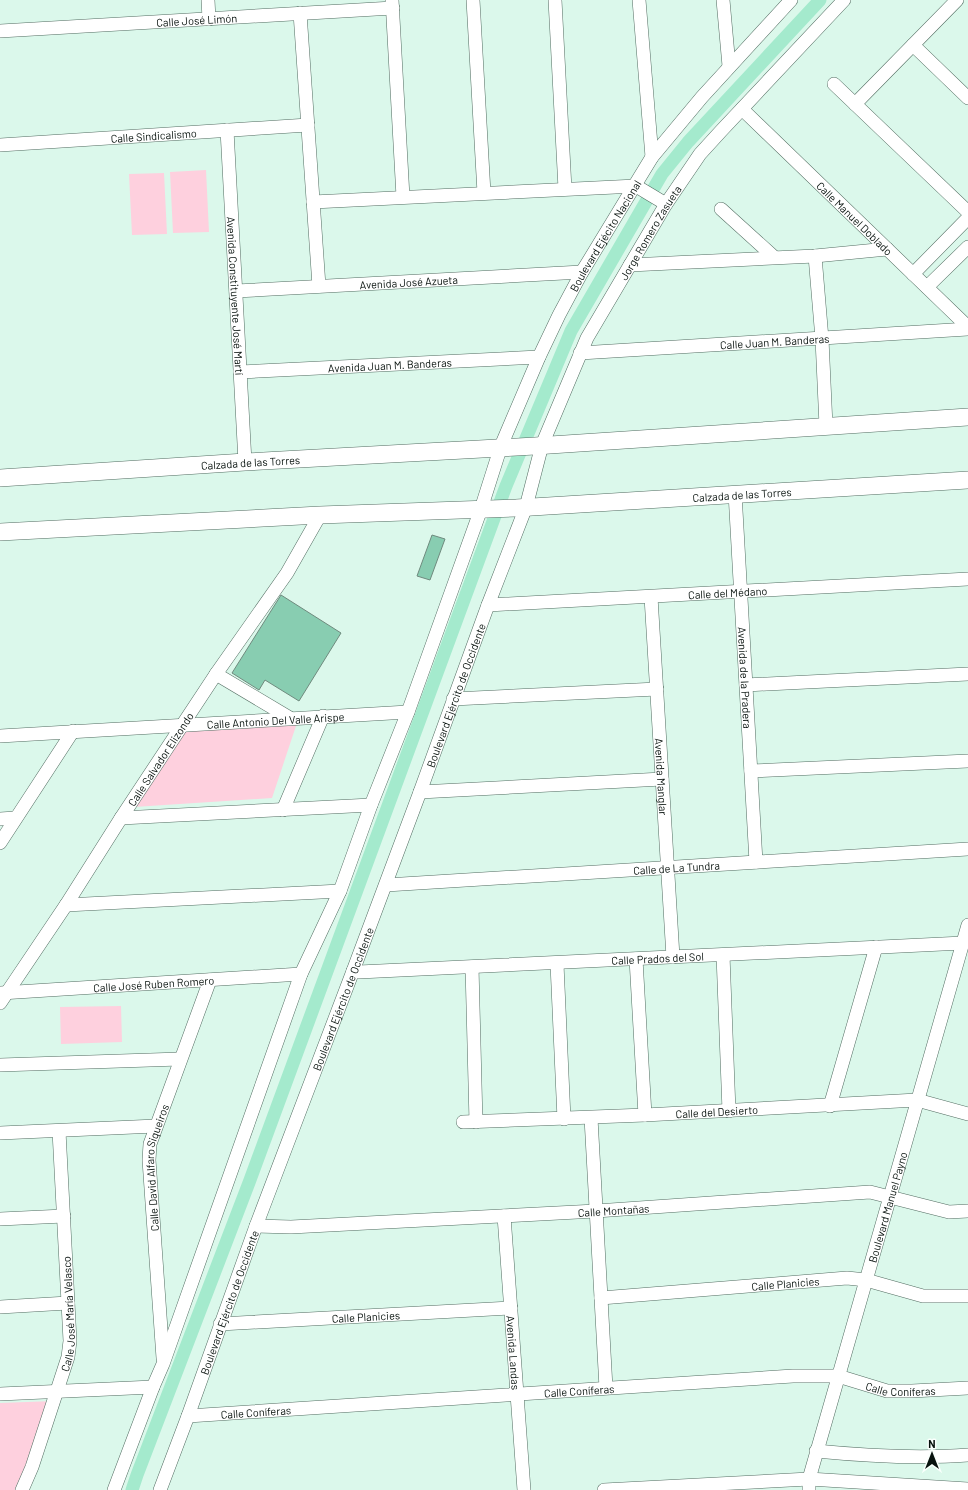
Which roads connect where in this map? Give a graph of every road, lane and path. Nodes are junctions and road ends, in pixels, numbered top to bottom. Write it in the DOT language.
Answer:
graph roads {
  1 [pos="208,0"];
  2 [pos="473,0"];
  3 [pos="555,0"];
  4 [pos="639,0"];
  5 [pos="723,0"];
  6 [pos="791,0"];
  7 [pos="844,0"];
  8 [pos="957,0"];
  9 [pos="392,4"];
  10 [pos="300,13"];
  11 [pos="209,19"];
  12 [pos="0,31"];
  13 [pos="913,45"];
  14 [pos="729,66"];
  15 [pos="834,84"];
  16 [pos="968,98"];
  17 [pos="855,104"];
  18 [pos="742,109"];
  19 [pos="308,125"];
  20 [pos="227,130"];
  21 [pos="0,145"];
  22 [pos="652,157"];
  23 [pos="638,187"];
  24 [pos="565,189"];
  25 [pos="484,193"];
  26 [pos="403,197"];
  27 [pos="313,202"];
  28 [pos="662,202"];
  29 [pos="721,209"];
  30 [pos="968,212"];
  31 [pos="968,218"];
  32 [pos="968,247"];
  33 [pos="887,249"];
  34 [pos="815,256"];
  35 [pos="774,257"];
  36 [pos="630,265"];
  37 [pos="582,272"];
  38 [pos="913,274"];
  39 [pos="319,286"];
  40 [pos="927,287"];
  41 [pos="236,291"];
  42 [pos="968,328"];
  43 [pos="822,339"];
  44 [pos="580,353"];
  45 [pos="539,357"];
  46 [pos="240,372"];
  47 [pos="968,417"];
  48 [pos="826,426"];
  49 [pos="539,445"];
  50 [pos="509,446"];
  51 [pos="245,462"];
  52 [pos="0,478"];
  53 [pos="968,480"];
  54 [pos="735,493"];
  55 [pos="521,508"];
  56 [pos="487,509"];
  57 [pos="320,515"];
  58 [pos="0,532"];
  59 [pos="968,579"];
  60 [pos="741,591"];
  61 [pos="651,597"];
  62 [pos="488,605"];
  63 [pos="216,674"];
  64 [pos="968,674"];
  65 [pos="746,685"];
  66 [pos="657,690"];
  67 [pos="453,699"];
  68 [pos="408,712"];
  69 [pos="323,716"];
  70 [pos="290,718"];
  71 [pos="184,724"];
  72 [pos="73,731"];
  73 [pos="0,736"];
  74 [pos="968,761"];
  75 [pos="750,771"];
  76 [pos="662,779"];
  77 [pos="420,792"];
  78 [pos="371,805"];
  79 [pos="283,810"];
  80 [pos="15,818"];
  81 [pos="121,818"];
  82 [pos="0,819"];
  83 [pos="0,843"];
  84 [pos="968,849"];
  85 [pos="756,862"];
  86 [pos="668,868"];
  87 [pos="386,885"];
  88 [pos="340,891"];
  89 [pos="66,905"];
  90 [pos="968,925"];
  91 [pos="963,943"];
  92 [pos="876,947"];
  93 [pos="723,955"];
  94 [pos="673,957"];
  95 [pos="636,959"];
  96 [pos="557,964"];
  97 [pos="472,967"];
  98 [pos="353,971"];
  99 [pos="301,974"];
  100 [pos="210,980"];
  101 [pos="2,996"];
  102 [pos="180,1059"];
  103 [pos="0,1066"];
  104 [pos="918,1100"];
  105 [pos="830,1106"];
  106 [pos="729,1111"];
  107 [pos="968,1114"];
  108 [pos="645,1115"];
  109 [pos="592,1118"];
  110 [pos="564,1119"];
  111 [pos="156,1126"];
  112 [pos="59,1130"];
  113 [pos="0,1133"];
  114 [pos="890,1196"];
  115 [pos="596,1211"];
  116 [pos="968,1211"];
  117 [pos="64,1216"];
  118 [pos="504,1216"];
  119 [pos="0,1219"];
  120 [pos="256,1226"];
  121 [pos="866,1280"];
  122 [pos="968,1296"];
  123 [pos="601,1298"];
  124 [pos="68,1304"];
  125 [pos="0,1307"];
  126 [pos="511,1308"];
  127 [pos="220,1324"];
  128 [pos="163,1364"];
  129 [pos="838,1376"];
  130 [pos="153,1387"];
  131 [pos="606,1388"];
  132 [pos="968,1388"];
  133 [pos="55,1392"];
  134 [pos="0,1394"];
  135 [pos="517,1394"];
  136 [pos="188,1416"];
  137 [pos="816,1451"];
  138 [pos="968,1455"];
  139 [pos="809,1484"];
  140 [pos="968,1489"];
  141 [pos="22,1490"];
  142 [pos="114,1490"];
  143 [pos="160,1490"];
  144 [pos="524,1490"];
  145 [pos="604,1490"];
  1 -- 11 [label="street"];
  2 -- 25 [label="street"];
  3 -- 24 [label="street"];
  4 -- 22 [label="street"];
  5 -- 14 [label="street"];
  6 -- 14 [label="street, Boulevard Ejécito Nacional"];
  7 -- 18 [label="street, Jorge Romero Zasueta"];
  8 -- 13 [label="street"];
  9 -- 10 [label="street, Calle José Limón"];
  9 -- 26 [label="street"];
  10 -- 11 [label="street, Calle José Limón"];
  10 -- 19 [label="street"];
  11 -- 12 [label="street, Calle José Limón"];
  13 -- 16 [label="street"];
  13 -- 17 [label="street"];
  14 -- 22 [label="street, Boulevard Ejécito Nacional"];
  15 -- 17 [label="street"];
  17 -- 30 [label="street"];
  18 -- 28 [label="street, Jorge Romero Zasueta"];
  18 -- 33 [label="street, Calle Manuel Doblado"];
  19 -- 20 [label="street, Calle Sindicalismo"];
  19 -- 27 [label="street"];
  20 -- 21 [label="street, Calle Sindicalismo"];
  20 -- 41 [label="street, Avenida Constituyente José Martí"];
  22 -- 23 [label="street, Boulevard Ejécito Nacional"];
  23 -- 24 [label="street"];
  23 -- 28 [label="street"];
  23 -- 37 [label="street, Boulevard Ejécito Nacional"];
  24 -- 25 [label="street"];
  25 -- 26 [label="street"];
  26 -- 27 [label="street"];
  27 -- 39 [label="street"];
  28 -- 36 [label="street, Jorge Romero Zasueta"];
  29 -- 35 [label="street"];
  31 -- 38 [label="street"];
  32 -- 40 [label="street"];
  33 -- 34 [label="street"];
  33 -- 38 [label="street, Calle Manuel Doblado"];
  34 -- 35 [label="street"];
  34 -- 43 [label="street"];
  35 -- 36 [label="street"];
  36 -- 44 [label="street, Jorge Romero Zasueta"];
  37 -- 39 [label="street, Avenida José Azueta"];
  37 -- 45 [label="street, Boulevard Ejécito Nacional"];
  38 -- 40 [label="street, Calle Manuel Doblado"];
  39 -- 41 [label="street, Avenida José Azueta"];
  40 -- 42 [label="street, Calle Manuel Doblado"];
  41 -- 46 [label="street, Avenida Constituyente José Martí"];
  42 -- 43 [label="street, Calle Juan M. Banderas"];
  43 -- 44 [label="street, Calle Juan M. Banderas"];
  43 -- 48 [label="street"];
  44 -- 49 [label="street, Jorge Romero Zasueta"];
  45 -- 46 [label="street, Avenida Juan M. Banderas"];
  45 -- 50 [label="street, Boulevard Ejécito Nacional"];
  46 -- 51 [label="street, Avenida Constituyente José Martí"];
  47 -- 48 [label="main road"];
  48 -- 49 [label="main road"];
  49 -- 50 [label="main road, Calzada de las Torres"];
  49 -- 55 [label="street, Jorge Romero Zasueta"];
  50 -- 51 [label="main road, Calzada de las Torres"];
  50 -- 56 [label="street, Boulevard Ejécito Nacional"];
  51 -- 52 [label="main road, Calzada de las Torres"];
  53 -- 54 [label="main road, Calzada de las Torres"];
  54 -- 55 [label="main road, Calzada de las Torres"];
  54 -- 60 [label="street, Avenida de la Pradera"];
  55 -- 56 [label="main road, Calzada de las Torres"];
  55 -- 62 [label="street, Boulevard Ejército de Occidente"];
  56 -- 57 [label="main road"];
  56 -- 68 [label="street"];
  57 -- 58 [label="main road"];
  57 -- 63 [label="street, Calle Salvador Elizondo"];
  59 -- 60 [label="street, Calle del Médano"];
  60 -- 61 [label="street, Calle del Médano"];
  60 -- 65 [label="street, Avenida de la Pradera"];
  61 -- 62 [label="street, Calle del Médano"];
  61 -- 66 [label="street, Avenida Manglar"];
  62 -- 67 [label="street, Boulevard Ejército de Occidente"];
  63 -- 70 [label="street"];
  63 -- 71 [label="street, Calle Salvador Elizondo"];
  64 -- 65 [label="street"];
  65 -- 75 [label="street, Avenida de la Pradera"];
  66 -- 67 [label="street"];
  66 -- 76 [label="street, Avenida Manglar"];
  67 -- 77 [label="street, Boulevard Ejército de Occidente"];
  68 -- 69 [label="street, Calle Antonio Del Valle Arispe"];
  68 -- 78 [label="street"];
  69 -- 70 [label="street, Calle Antonio Del Valle Arispe"];
  69 -- 79 [label="street"];
  70 -- 71 [label="street, Calle Antonio Del Valle Arispe"];
  71 -- 72 [label="street, Calle Antonio Del Valle Arispe"];
  71 -- 81 [label="street, Calle Salvador Elizondo"];
  72 -- 73 [label="street, Calle Antonio Del Valle Arispe"];
  72 -- 80 [label="street"];
  74 -- 75 [label="street"];
  75 -- 85 [label="street, Avenida de la Pradera"];
  76 -- 77 [label="street"];
  76 -- 86 [label="street, Avenida Manglar"];
  77 -- 87 [label="street, Boulevard Ejército de Occidente"];
  78 -- 79 [label="street"];
  78 -- 88 [label="street"];
  79 -- 81 [label="street"];
  80 -- 82 [label="street"];
  80 -- 83 [label="street"];
  81 -- 89 [label="street, Calle Salvador Elizondo"];
  84 -- 85 [label="street, Calle de La Tundra"];
  85 -- 86 [label="street, Calle de La Tundra"];
  86 -- 87 [label="street, Calle de La Tundra"];
  86 -- 94 [label="street, Avenida Manglar"];
  87 -- 98 [label="street, Boulevard Ejército de Occidente"];
  88 -- 89 [label="street"];
  88 -- 99 [label="street"];
  89 -- 101 [label="street, Calle Salvador Elizondo"];
  90 -- 91 [label="street, Boulevard Manuel Payno"];
  91 -- 92 [label="street, Calle Prados del Sol"];
  91 -- 104 [label="street, Boulevard Manuel Payno"];
  92 -- 93 [label="street, Calle Prados del Sol"];
  92 -- 105 [label="street"];
  93 -- 94 [label="street, Calle Prados del Sol"];
  93 -- 106 [label="street"];
  94 -- 95 [label="street, Calle Prados del Sol"];
  95 -- 96 [label="street, Calle Prados del Sol"];
  95 -- 108 [label="street"];
  96 -- 97 [label="street, Calle Prados del Sol"];
  96 -- 110 [label="street"];
  97 -- 98 [label="street, Calle Prados del Sol"];
  97 -- 110 [label="street, Calle del Desierto"];
  98 -- 120 [label="street, Boulevard Ejército de Occidente"];
  99 -- 100 [label="street, Calle José Ruben Romero"];
  99 -- 128 [label="street"];
  100 -- 101 [label="street, Calle José Ruben Romero"];
  100 -- 102 [label="street, Calle David Alfaro Siqueiros"];
  102 -- 103 [label="street"];
  102 -- 111 [label="street, Calle David Alfaro Siqueiros"];
  104 -- 105 [label="street, Calle del Desierto"];
  104 -- 107 [label="street, Calle del Desierto"];
  104 -- 114 [label="street, Boulevard Manuel Payno"];
  105 -- 106 [label="street, Calle del Desierto"];
  106 -- 108 [label="street, Calle del Desierto"];
  108 -- 109 [label="street, Calle del Desierto"];
  109 -- 110 [label="street, Calle del Desierto"];
  109 -- 115 [label="street"];
  111 -- 112 [label="street"];
  111 -- 128 [label="street, Calle David Alfaro Siqueiros"];
  112 -- 113 [label="street"];
  112 -- 117 [label="street, Calle José María Velasco"];
  114 -- 115 [label="street, Calle Montañas"];
  114 -- 116 [label="street, Calle Montañas"];
  114 -- 121 [label="street, Boulevard Manuel Payno"];
  115 -- 118 [label="street, Calle Montañas"];
  115 -- 123 [label="street"];
  117 -- 119 [label="street"];
  117 -- 124 [label="street, Calle José María Velasco"];
  118 -- 120 [label="street, Calle Montañas"];
  118 -- 126 [label="street, Avenida Landas"];
  120 -- 127 [label="street, Boulevard Ejército de Occidente"];
  121 -- 122 [label="street, Calle Planicies"];
  121 -- 123 [label="street, Calle Planicies"];
  121 -- 129 [label="street, Boulevard Manuel Payno"];
  123 -- 131 [label="street"];
  124 -- 125 [label="street"];
  124 -- 133 [label="street, Calle José María Velasco"];
  126 -- 127 [label="street, Calle Planicies"];
  126 -- 135 [label="street, Avenida Landas"];
  127 -- 136 [label="street, Boulevard Ejército de Occidente"];
  128 -- 130 [label="street"];
  129 -- 131 [label="street, Calle Coníferas"];
  129 -- 132 [label="street, Calle Coníferas"];
  129 -- 137 [label="street, Boulevard Manuel Payno"];
  130 -- 133 [label="street"];
  130 -- 142 [label="street"];
  131 -- 135 [label="street, Calle Coníferas"];
  133 -- 134 [label="street"];
  133 -- 141 [label="street, Calle José María Velasco"];
  135 -- 136 [label="street, Calle Coníferas"];
  135 -- 144 [label="street, Avenida Landas"];
  136 -- 143 [label="street, Boulevard Ejército de Occidente"];
  137 -- 138 [label="street"];
  137 -- 139 [label="street, Boulevard Manuel Payno"];
  139 -- 140 [label="street"];
  139 -- 145 [label="street"];
}
